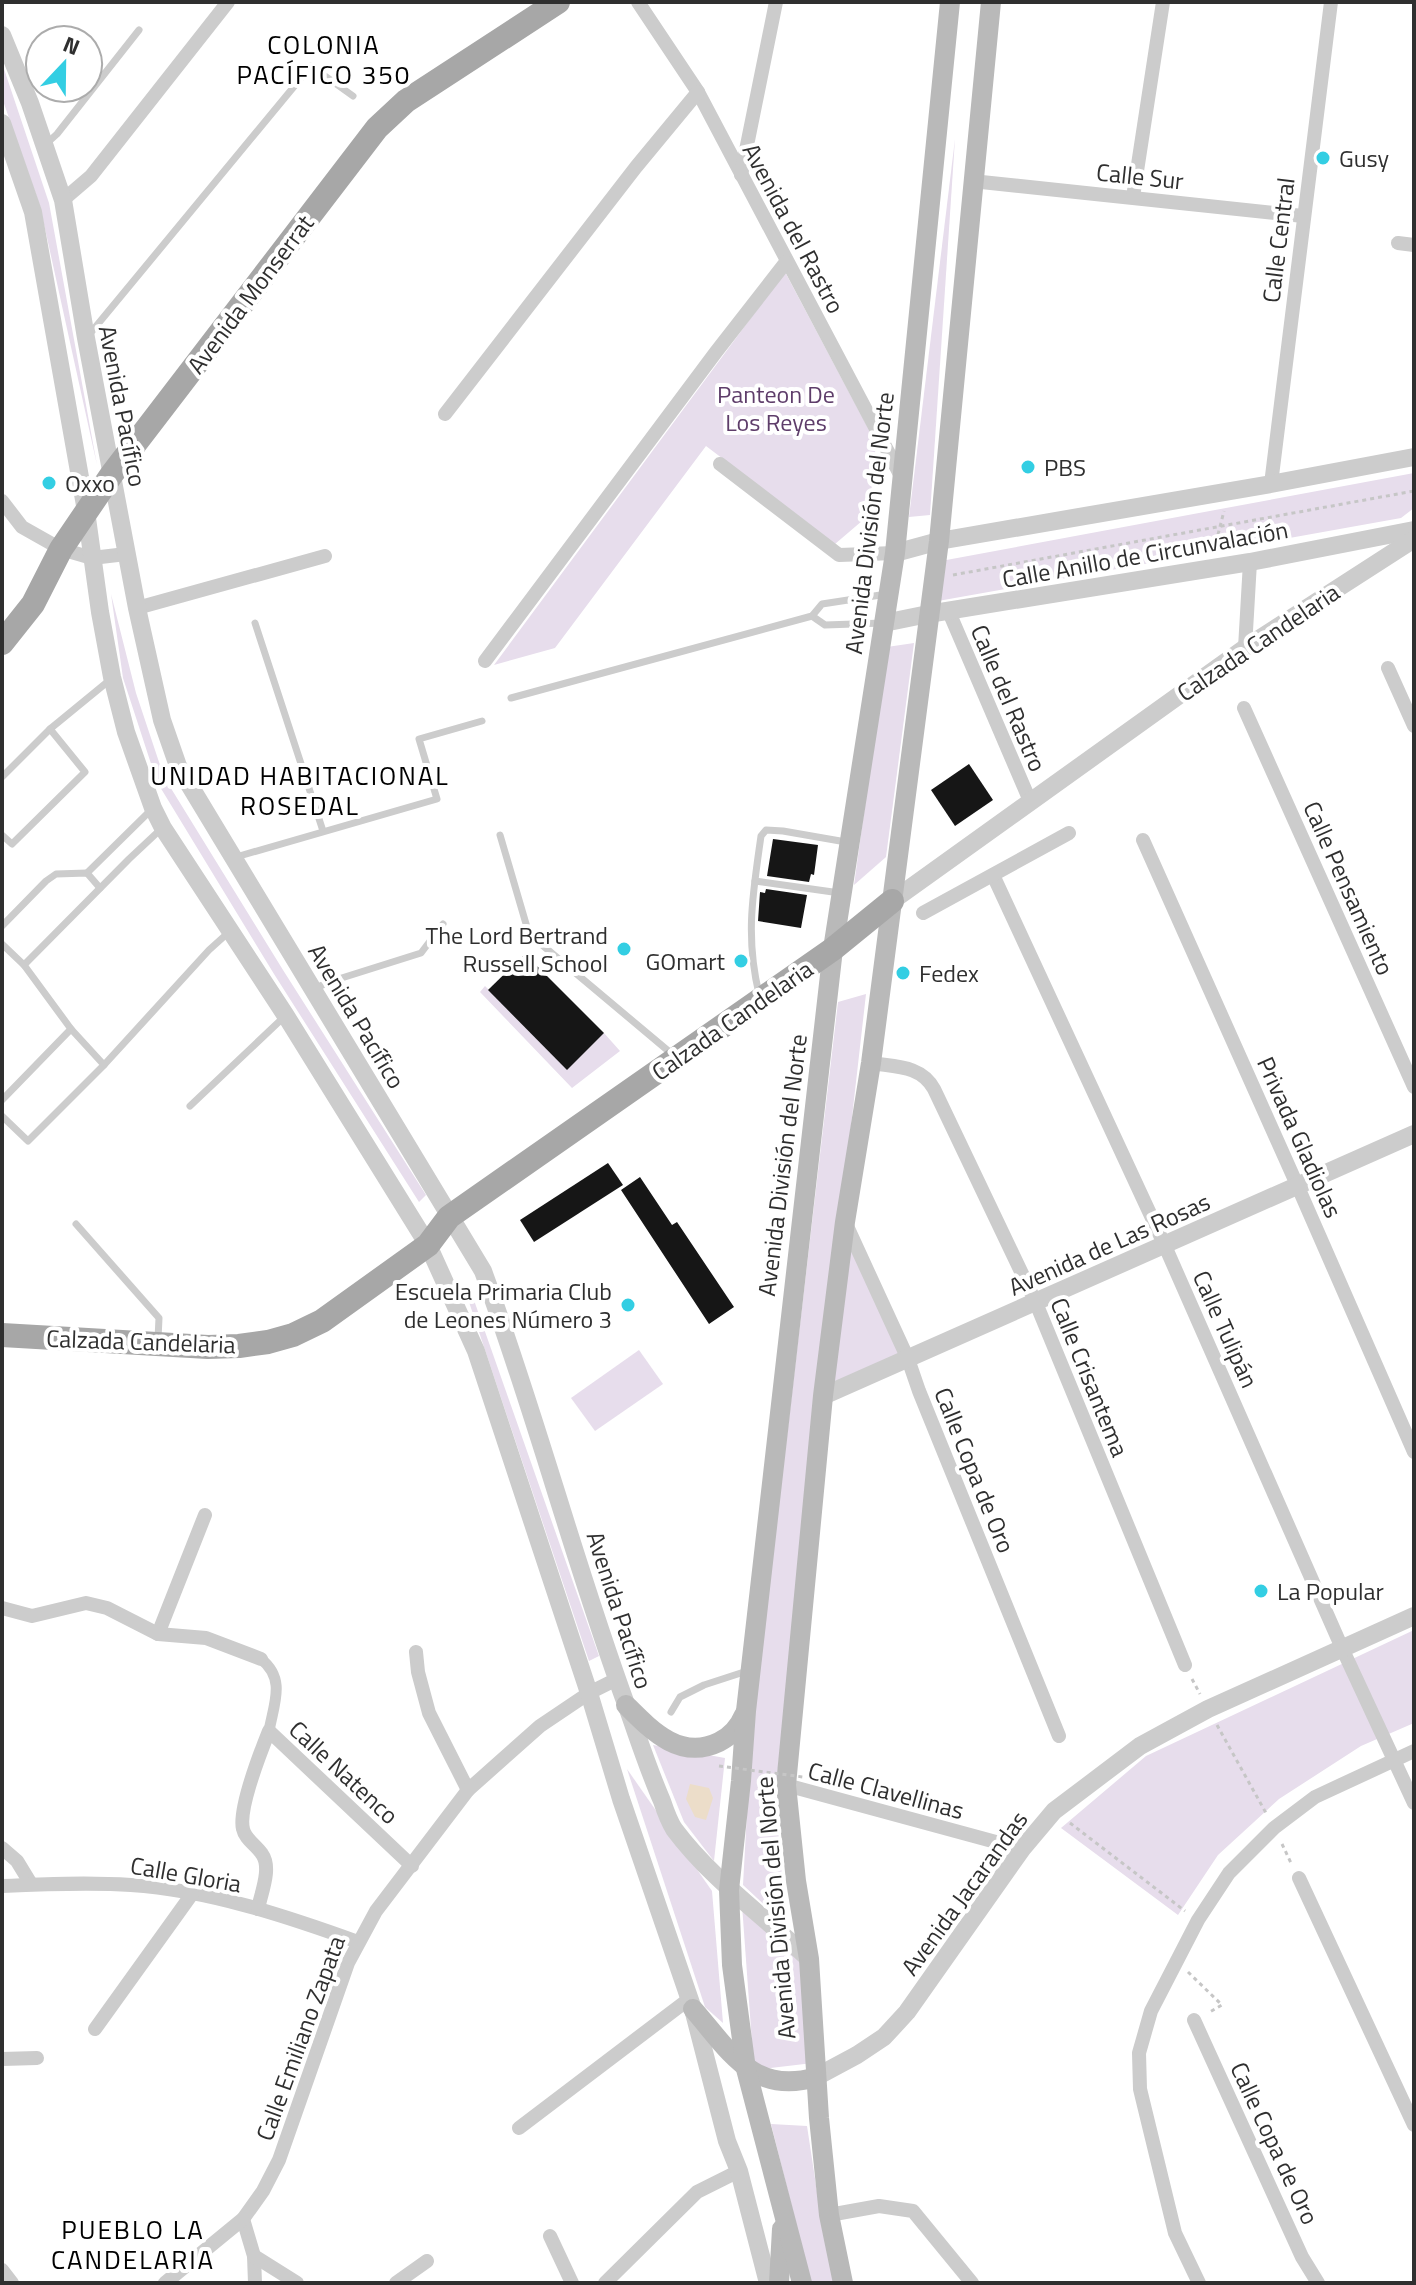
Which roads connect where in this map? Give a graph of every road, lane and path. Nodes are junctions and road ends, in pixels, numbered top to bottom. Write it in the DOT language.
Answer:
graph roads {
  1 [pos="228,2"];
  2 [pos="558,2"];
  3 [pos="638,2"];
  4 [pos="776,2"];
  5 [pos="950,2"];
  6 [pos="991,2"];
  7 [pos="1163,2"];
  8 [pos="1331,2"];
  9 [pos="139,30"];
  10 [pos="2,35"];
  11 [pos="698,92"];
  12 [pos="353,96"];
  13 [pos="2,123"];
  14 [pos="45,145"];
  15 [pos="741,175"];
  16 [pos="972,181"];
  17 [pos="1133,197"];
  18 [pos="63,200"];
  19 [pos="1303,216"];
  20 [pos="1398,243"];
  21 [pos="1414,245"];
  22 [pos="786,262"];
  23 [pos="86,338"];
  24 [pos="445,414"];
  25 [pos="1414,457"];
  26 [pos="720,464"];
  27 [pos="112,474"];
  28 [pos="903,480"];
  29 [pos="1271,484"];
  30 [pos="1414,491"];
  31 [pos="1229,492"];
  32 [pos="2,501"];
  33 [pos="86,511"];
  34 [pos="1219,527"];
  35 [pos="1414,530"];
  36 [pos="1414,539"];
  37 [pos="939,541"];
  38 [pos="61,549"];
  39 [pos="895,553"];
  40 [pos="126,554"];
  41 [pos="325,556"];
  42 [pos="92,558"];
  43 [pos="1250,562"];
  44 [pos="1210,569"];
  45 [pos="934,578"];
  46 [pos="889,594"];
  47 [pos="137,608"];
  48 [pos="938,613"];
  49 [pos="812,616"];
  50 [pos="255,623"];
  51 [pos="884,623"];
  52 [pos="2,643"];
  53 [pos="1245,648"];
  54 [pos="485,661"];
  55 [pos="1388,668"];
  56 [pos="112,677"];
  57 [pos="511,698"];
  58 [pos="1244,708"];
  59 [pos="482,721"];
  60 [pos="1414,726"];
  61 [pos="50,729"];
  62 [pos="2,777"];
  63 [pos="1030,801"];
  64 [pos="153,808"];
  65 [pos="163,828"];
  66 [pos="323,831"];
  67 [pos="1069,833"];
  68 [pos="2,835"];
  69 [pos="500,835"];
  70 [pos="1143,840"];
  71 [pos="849,843"];
  72 [pos="234,857"];
  73 [pos="87,873"];
  74 [pos="993,875"];
  75 [pos="755,881"];
  76 [pos="100,888"];
  77 [pos="842,893"];
  78 [pos="892,901"];
  79 [pos="923,913"];
  80 [pos="443,924"];
  81 [pos="2,926"];
  82 [pos="229,931"];
  83 [pos="2,944"];
  84 [pos="833,949"];
  85 [pos="24,965"];
  86 [pos="314,989"];
  87 [pos="761,1000"];
  88 [pos="286,1016"];
  89 [pos="71,1029"];
  90 [pos="677,1058"];
  91 [pos="871,1063"];
  92 [pos="104,1065"];
  93 [pos="1414,1087"];
  94 [pos="2,1100"];
  95 [pos="190,1106"];
  96 [pos="2,1116"];
  97 [pos="1414,1134"];
  98 [pos="1298,1187"];
  99 [pos="449,1217"];
  100 [pos="845,1222"];
  101 [pos="76,1224"];
  102 [pos="428,1245"];
  103 [pos="1165,1246"];
  104 [pos="1036,1303"];
  105 [pos="2,1335"];
  106 [pos="157,1345"];
  107 [pos="908,1359"];
  108 [pos="823,1396"];
  109 [pos="1414,1452"];
  110 [pos="205,1515"];
  111 [pos="2,1608"];
  112 [pos="1414,1616"];
  113 [pos="158,1634"];
  114 [pos="1342,1648"];
  115 [pos="416,1652"];
  116 [pos="261,1659"];
  117 [pos="1185,1665"];
  118 [pos="750,1670"];
  119 [pos="617,1679"];
  120 [pos="589,1693"];
  121 [pos="626,1705"];
  122 [pos="1208,1709"];
  123 [pos="746,1711"];
  124 [pos="671,1712"];
  125 [pos="269,1731"];
  126 [pos="1059,1736"];
  127 [pos="1414,1751"];
  128 [pos="1394,1760"];
  129 [pos="719,1766"];
  130 [pos="826,1780"];
  131 [pos="786,1785"];
  132 [pos="468,1790"];
  133 [pos="1414,1803"];
  134 [pos="1054,1811"];
  135 [pos="1274,1828"];
  136 [pos="2,1848"];
  137 [pos="1022,1849"];
  138 [pos="412,1866"];
  139 [pos="1299,1878"];
  140 [pos="31,1884"];
  141 [pos="2,1886"];
  142 [pos="729,1890"];
  143 [pos="192,1894"];
  144 [pos="258,1909"];
  145 [pos="1198,1920"];
  146 [pos="358,1942"];
  147 [pos="809,1959"];
  148 [pos="1177,1961"];
  149 [pos="691,2004"];
  150 [pos="1194,2020"];
  151 [pos="95,2029"];
  152 [pos="37,2058"];
  153 [pos="2,2059"];
  154 [pos="746,2069"];
  155 [pos="816,2077"];
  156 [pos="1414,2125"];
  157 [pos="519,2128"];
  158 [pos="739,2171"];
  159 [pos="783,2209"];
  160 [pos="829,2215"];
  161 [pos="243,2219"];
  162 [pos="550,2236"];
  163 [pos="254,2256"];
  164 [pos="427,2261"];
  165 [pos="2,2270"];
  166 [pos="12,2283"];
  167 [pos="165,2283"];
  168 [pos="255,2283"];
  169 [pos="297,2283"];
  170 [pos="396,2283"];
  171 [pos="572,2283"];
  172 [pos="605,2283"];
  173 [pos="768,2283"];
  174 [pos="779,2283"];
  175 [pos="802,2283"];
  176 [pos="843,2283"];
  177 [pos="972,2283"];
  178 [pos="1199,2283"];
  179 [pos="1318,2283"];
  1 -- 18 [label="street"];
  2 -- 27 [label="main road, Avenida Monserrat"];
  3 -- 11 [label="street, Avenida del Rastro"];
  4 -- 15 [label="street"];
  5 -- 28 [label="main road, Avenida División del Norte"];
  6 -- 16 [label="main road, Avenida División del Norte"];
  7 -- 17 [label="street"];
  8 -- 19 [label="street, Calle Central"];
  9 -- 14 [label="lane"];
  10 -- 14 [label="street, Avenida Pacífico"];
  11 -- 15 [label="street, Avenida del Rastro"];
  11 -- 24 [label="street"];
  12 -- 23 [label="lane"];
  13 -- 33 [label="street"];
  14 -- 18 [label="street, Avenida Pacífico"];
  15 -- 22 [label="street, Avenida del Rastro"];
  16 -- 17 [label="street, Calle Sur"];
  16 -- 37 [label="main road, Avenida División del Norte"];
  17 -- 19 [label="street, Calle Sur"];
  18 -- 23 [label="street, Avenida Pacífico"];
  19 -- 29 [label="street, Calle Central"];
  20 -- 21 [label="street"];
  22 -- 28 [label="street, Avenida del Rastro"];
  22 -- 54 [label="street"];
  23 -- 27 [label="street, Avenida Pacífico"];
  25 -- 29 [label="street, Calle Anillo de Circunvalación"];
  26 -- 39 [label="street"];
  27 -- 33 [label="main road, Avenida Monserrat"];
  27 -- 40 [label="street, Avenida Pacífico"];
  28 -- 39 [label="main road, Avenida División del Norte"];
  29 -- 31 [label="street, Calle Anillo de Circunvalación"];
  30 -- 34 [label="path"];
  31 -- 34 [label="path"];
  31 -- 37 [label="street, Calle Anillo de Circunvalación"];
  32 -- 38 [label="street"];
  33 -- 38 [label="main road, Avenida Monserrat"];
  33 -- 42 [label="street"];
  34 -- 44 [label="path"];
  34 -- 45 [label="path"];
  35 -- 43 [label="street, Calle Anillo de Circunvalación"];
  36 -- 53 [label="street, Calzada Candelaria"];
  37 -- 39 [label="street, Calle Anillo de Circunvalación"];
  37 -- 45 [label="main road, Avenida División del Norte"];
  38 -- 42 [label="street"];
  38 -- 52 [label="main road, Avenida Monserrat"];
  39 -- 46 [label="main road, Avenida División del Norte"];
  40 -- 42 [label="street"];
  40 -- 47 [label="street, Avenida Pacífico"];
  41 -- 47 [label="street"];
  42 -- 56 [label="street"];
  43 -- 44 [label="street, Calle Anillo de Circunvalación"];
  43 -- 53 [label="street"];
  44 -- 48 [label="street, Calle Anillo de Circunvalación"];
  45 -- 48 [label="main road, Avenida División del Norte"];
  46 -- 49 [label="lane"];
  46 -- 51 [label="main road, Avenida División del Norte"];
  47 -- 72 [label="street, Avenida Pacífico"];
  48 -- 51 [label="street, Calle Anillo de Circunvalación"];
  48 -- 63 [label="street, Calle del Rastro"];
  48 -- 78 [label="main road, Avenida División del Norte"];
  49 -- 51 [label="lane"];
  49 -- 57 [label="lane"];
  50 -- 66 [label="lane"];
  51 -- 71 [label="main road, Avenida División del Norte"];
  53 -- 63 [label="street, Calzada Candelaria"];
  55 -- 60 [label="street"];
  56 -- 61 [label="lane"];
  56 -- 64 [label="street"];
  58 -- 93 [label="street, Calle Pensamiento"];
  59 -- 66 [label="lane"];
  61 -- 62 [label="lane"];
  61 -- 68 [label="lane"];
  63 -- 78 [label="street, Calzada Candelaria"];
  64 -- 65 [label="street"];
  64 -- 73 [label="lane"];
  65 -- 76 [label="lane"];
  65 -- 82 [label="street"];
  66 -- 72 [label="lane"];
  67 -- 74 [label="street"];
  69 -- 90 [label="lane"];
  70 -- 98 [label="street, Privada Gladiolas"];
  71 -- 75 [label="lane"];
  71 -- 77 [label="main road, Avenida División del Norte"];
  72 -- 86 [label="street, Avenida Pacífico"];
  73 -- 76 [label="lane"];
  73 -- 81 [label="lane"];
  74 -- 79 [label="street"];
  74 -- 103 [label="street, Calle Tulipán"];
  75 -- 77 [label="lane"];
  75 -- 87 [label="lane"];
  76 -- 85 [label="lane"];
  77 -- 84 [label="main road, Avenida División del Norte"];
  78 -- 84 [label="main road, Calzada Candelaria"];
  78 -- 91 [label="main road, Avenida División del Norte"];
  80 -- 86 [label="lane"];
  82 -- 88 [label="street"];
  82 -- 92 [label="lane"];
  83 -- 85 [label="lane"];
  84 -- 87 [label="main road, Calzada Candelaria"];
  84 -- 118 [label="main road, Avenida División del Norte"];
  85 -- 89 [label="lane"];
  86 -- 99 [label="street, Avenida Pacífico"];
  87 -- 90 [label="main road, Calzada Candelaria"];
  88 -- 95 [label="lane"];
  88 -- 102 [label="street"];
  89 -- 92 [label="lane"];
  89 -- 94 [label="lane"];
  90 -- 99 [label="main road, Calzada Candelaria"];
  91 -- 100 [label="main road, Avenida División del Norte"];
  91 -- 104 [label="street, Calle Crisantema"];
  92 -- 96 [label="lane"];
  97 -- 98 [label="street, Avenida de Las Rosas"];
  98 -- 103 [label="street, Avenida de Las Rosas"];
  98 -- 109 [label="street, Privada Gladiolas"];
  99 -- 102 [label="main road, Calzada Candelaria"];
  99 -- 119 [label="street, Avenida Pacífico"];
  100 -- 107 [label="street, Calle Copa de Oro"];
  100 -- 108 [label="main road, Avenida División del Norte"];
  101 -- 106 [label="lane"];
  102 -- 106 [label="main road, Calzada Candelaria"];
  102 -- 120 [label="street"];
  103 -- 104 [label="street, Avenida de Las Rosas"];
  103 -- 114 [label="street, Calle Tulipán"];
  104 -- 107 [label="street, Avenida de Las Rosas"];
  104 -- 117 [label="street, Calle Crisantema"];
  105 -- 106 [label="main road, Calzada Candelaria"];
  107 -- 108 [label="street, Avenida de Las Rosas"];
  107 -- 126 [label="street, Calle Copa de Oro"];
  108 -- 131 [label="main road, Avenida División del Norte"];
  110 -- 113 [label="street"];
  111 -- 113 [label="street"];
  112 -- 114 [label="street, Avenida Jacarandas"];
  113 -- 116 [label="street"];
  114 -- 122 [label="street, Avenida Jacarandas"];
  114 -- 128 [label="street, Calle Tulipán"];
  115 -- 132 [label="street"];
  116 -- 125 [label="street, Calle Natenco"];
  117 -- 122 [label="path"];
  118 -- 123 [label="main road, Avenida División del Norte"];
  118 -- 124 [label="lane"];
  119 -- 120 [label="street, Calle Emiliano Zapata"];
  119 -- 121 [label="street, Avenida Pacífico"];
  120 -- 132 [label="street, Calle Emiliano Zapata"];
  120 -- 149 [label="street"];
  121 -- 123 [label="main road"];
  121 -- 142 [label="street, Avenida Pacífico"];
  122 -- 134 [label="street, Avenida Jacarandas"];
  122 -- 135 [label="path"];
  123 -- 142 [label="main road, Avenida División del Norte"];
  125 -- 138 [label="street, Calle Natenco"];
  125 -- 144 [label="street"];
  127 -- 128 [label="street"];
  128 -- 133 [label="street, Calle Tulipán"];
  128 -- 135 [label="street"];
  129 -- 130 [label="path, bridge"];
  131 -- 137 [label="street, Calle Clavellinas"];
  131 -- 147 [label="main road, Avenida División del Norte"];
  132 -- 138 [label="street, Calle Emiliano Zapata"];
  134 -- 137 [label="street, Avenida Jacarandas"];
  134 -- 145 [label="path"];
  135 -- 139 [label="path"];
  135 -- 145 [label="street"];
  136 -- 140 [label="street"];
  137 -- 155 [label="street, Avenida Jacarandas"];
  138 -- 146 [label="street, Calle Emiliano Zapata"];
  139 -- 156 [label="street"];
  140 -- 141 [label="street, Calle Gloria"];
  140 -- 143 [label="street, Calle Gloria"];
  142 -- 147 [label="street, Avenida Pacífico"];
  142 -- 154 [label="main road, Avenida División del Norte"];
  143 -- 144 [label="street, Calle Gloria"];
  143 -- 151 [label="street"];
  144 -- 146 [label="street, Calle Gloria"];
  145 -- 148 [label="street"];
  146 -- 161 [label="street, Calle Emiliano Zapata"];
  147 -- 155 [label="main road, Avenida División del Norte"];
  148 -- 150 [label="path"];
  148 -- 178 [label="street"];
  149 -- 154 [label="main road"];
  149 -- 157 [label="street"];
  149 -- 158 [label="street"];
  150 -- 179 [label="street, Calle Copa de Oro"];
  152 -- 153 [label="street"];
  154 -- 155 [label="main road"];
  154 -- 159 [label="main road, Avenida División del Norte"];
  155 -- 160 [label="main road, Avenida División del Norte"];
  158 -- 172 [label="street"];
  158 -- 173 [label="street"];
  159 -- 174 [label="main road"];
  159 -- 175 [label="main road, Avenida División del Norte"];
  160 -- 176 [label="main road, Avenida División del Norte"];
  160 -- 177 [label="street"];
  161 -- 163 [label="street"];
  161 -- 167 [label="street, Calle Emiliano Zapata"];
  162 -- 171 [label="street"];
  163 -- 168 [label="street"];
  163 -- 169 [label="street"];
  164 -- 170 [label="street"];
  165 -- 166 [label="street"];
}
